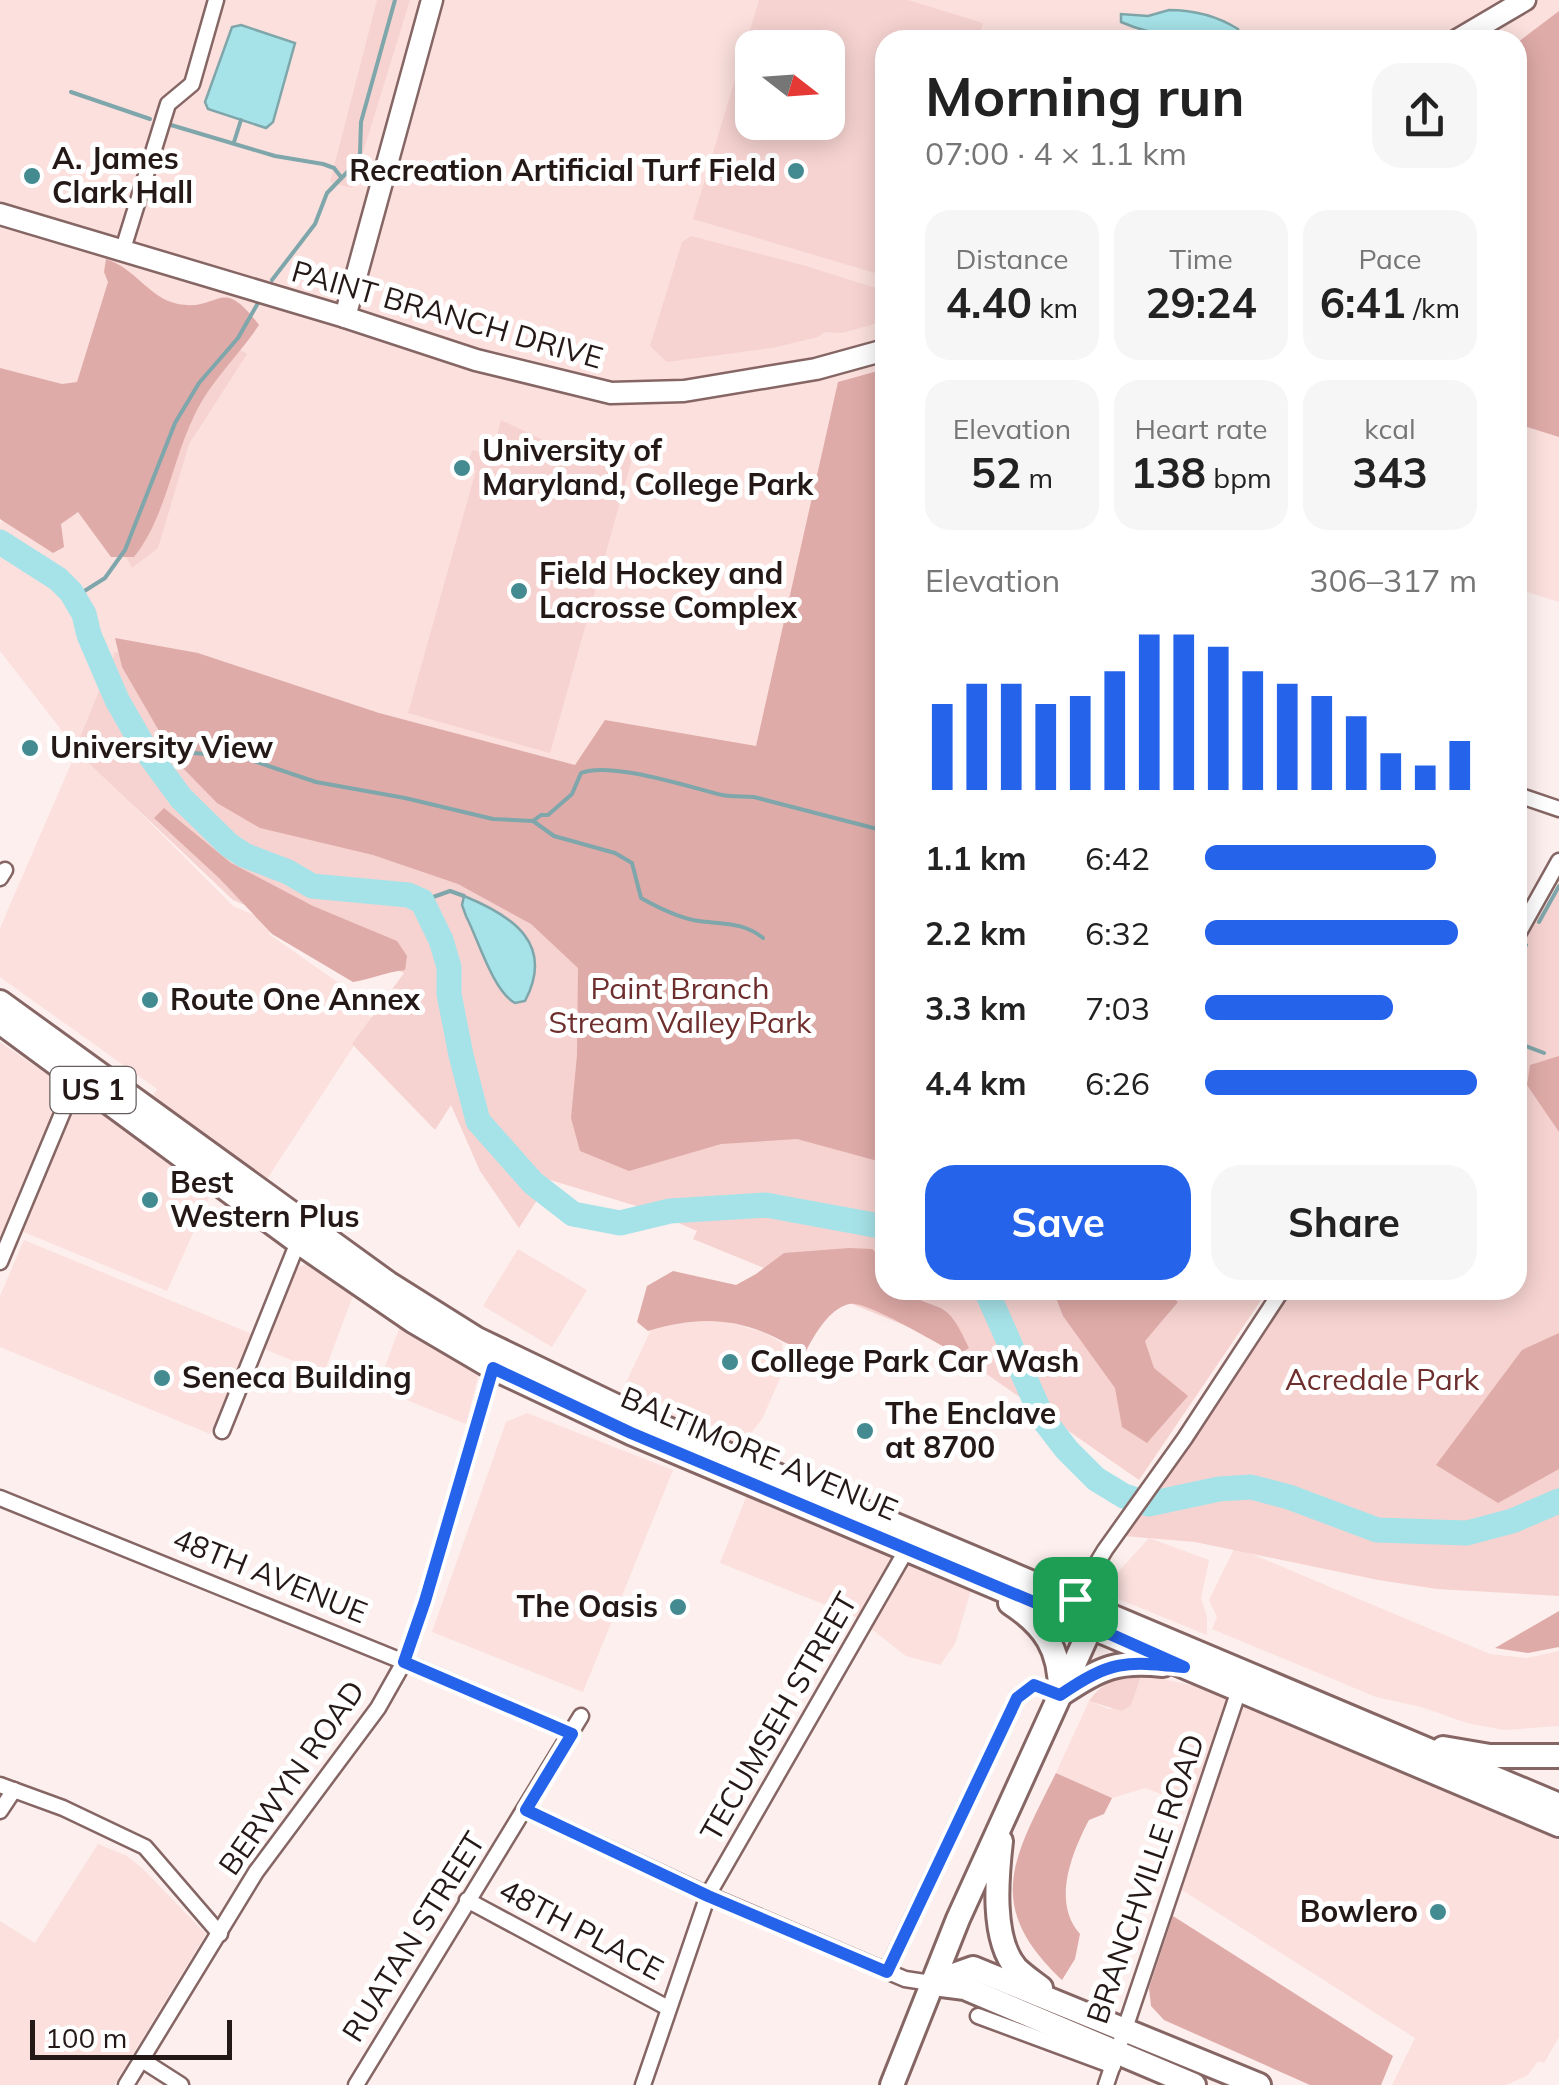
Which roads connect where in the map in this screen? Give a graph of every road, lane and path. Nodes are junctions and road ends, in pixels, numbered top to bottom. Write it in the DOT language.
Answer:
graph roads {
  1 [pos="216,0"];
  2 [pos="432,0"];
  3 [pos="1525,0"];
  4 [pos="1474,30"];
  5 [pos="0,214"];
  6 [pos="123,249"];
  7 [pos="345,317"];
  8 [pos="875,353"];
  9 [pos="1527,798"];
  10 [pos="1559,808"];
  11 [pos="1559,861"];
  12 [pos="1527,918"];
  13 [pos="0,1002"];
  14 [pos="0,1022"];
  15 [pos="77,1078"];
  16 [pos="298,1242"];
  17 [pos="0,1262"];
  18 [pos="1275,1300"];
  19 [pos="493,1368"];
  20 [pos="222,1431"];
  21 [pos="0,1498"];
  22 [pos="907,1549"];
  23 [pos="968,1575"];
  24 [pos="1071,1607"];
  25 [pos="1095,1618"];
  26 [pos="404,1662"];
  27 [pos="1184,1667"];
  28 [pos="1239,1690"];
  29 [pos="1060,1695"];
  30 [pos="581,1716"];
  31 [pos="572,1734"];
  32 [pos="1406,1743"];
  33 [pos="1559,1756"];
  34 [pos="7,1788"];
  35 [pos="1559,1804"];
  36 [pos="526,1810"];
  37 [pos="0,1811"];
  38 [pos="1004,1818"];
  39 [pos="1559,1825"];
  40 [pos="708,1896"];
  41 [pos="467,1900"];
  42 [pos="220,1934"];
  43 [pos="887,1972"];
  44 [pos="930,1983"];
  45 [pos="1059,2003"];
  46 [pos="668,2008"];
  47 [pos="978,2016"];
  48 [pos="1118,2050"];
  49 [pos="142,2060"];
  50 [pos="126,2085"];
  51 [pos="181,2085"];
  52 [pos="356,2085"];
  53 [pos="642,2085"];
  54 [pos="892,2085"];
  55 [pos="1106,2085"];
  56 [pos="1194,2085"];
  57 [pos="1259,2085"];
  1 -- 6 [label="street"];
  2 -- 7 [label="street"];
  3 -- 4 [label="street"];
  5 -- 6 [label="street, PAINT BRANCH DRIVE"];
  6 -- 7 [label="street, PAINT BRANCH DRIVE"];
  7 -- 8 [label="street, PAINT BRANCH DRIVE"];
  9 -- 10 [label="street"];
  11 -- 12 [label="street"];
  13 -- 24 [label="main road, BALTIMORE AVENUE / US 1"];
  14 -- 15 [label="main road, BALTIMORE AVENUE / US 1"];
  15 -- 16 [label="main road, BALTIMORE AVENUE / US 1"];
  15 -- 17 [label="street"];
  16 -- 19 [label="main road, BALTIMORE AVENUE / US 1"];
  16 -- 20 [label="street"];
  18 -- 24 [label="street"];
  19 -- 22 [label="main road, BALTIMORE AVENUE / US 1"];
  19 -- 26 [label="street, BERWYN ROAD"];
  21 -- 26 [label="street, 48TH AVENUE"];
  22 -- 23 [label="main road, BALTIMORE AVENUE / US 1"];
  22 -- 40 [label="street, TECUMSEH STREET"];
  23 -- 24 [label="main road, BALTIMORE AVENUE / US 1"];
  23 -- 29 [label="main road"];
  24 -- 25 [label="main road, BALTIMORE AVENUE / US 1"];
  25 -- 27 [label="main road, BALTIMORE AVENUE / US 1"];
  25 -- 29 [label="main road"];
  25 -- 32 [label="main road, BALTIMORE AVENUE / US 1"];
  26 -- 31 [label="street, 48TH AVENUE"];
  26 -- 42 [label="street, BERWYN ROAD"];
  27 -- 28 [label="main road, BALTIMORE AVENUE / US 1"];
  27 -- 29 [label="main road"];
  28 -- 39 [label="main road, BALTIMORE AVENUE / US 1"];
  28 -- 48 [label="street, BRANCHVILLE ROAD"];
  29 -- 38 [label="main road"];
  29 -- 43 [label="street"];
  30 -- 31 [label="street, RUATAN STREET"];
  31 -- 36 [label="street, RUATAN STREET"];
  32 -- 33 [label="main road"];
  32 -- 35 [label="main road, BALTIMORE AVENUE / US 1"];
  34 -- 37 [label="street"];
  34 -- 42 [label="street"];
  36 -- 40 [label="street"];
  36 -- 41 [label="street, RUATAN STREET"];
  38 -- 44 [label="main road"];
  38 -- 45 [label="main road"];
  40 -- 43 [label="street"];
  40 -- 46 [label="street, TECUMSEH STREET"];
  41 -- 46 [label="street, 48TH PLACE"];
  41 -- 52 [label="street, RUATAN STREET"];
  42 -- 49 [label="street, BERWYN ROAD"];
  43 -- 44 [label="street"];
  44 -- 45 [label="main road"];
  44 -- 48 [label="main road"];
  44 -- 54 [label="main road"];
  45 -- 48 [label="main road"];
  46 -- 53 [label="street, TECUMSEH STREET"];
  47 -- 48 [label="street"];
  48 -- 55 [label="street, BRANCHVILLE ROAD"];
  48 -- 56 [label="main road"];
  48 -- 57 [label="main road"];
  49 -- 50 [label="street, BERWYN ROAD"];
  49 -- 51 [label="street"];
}
